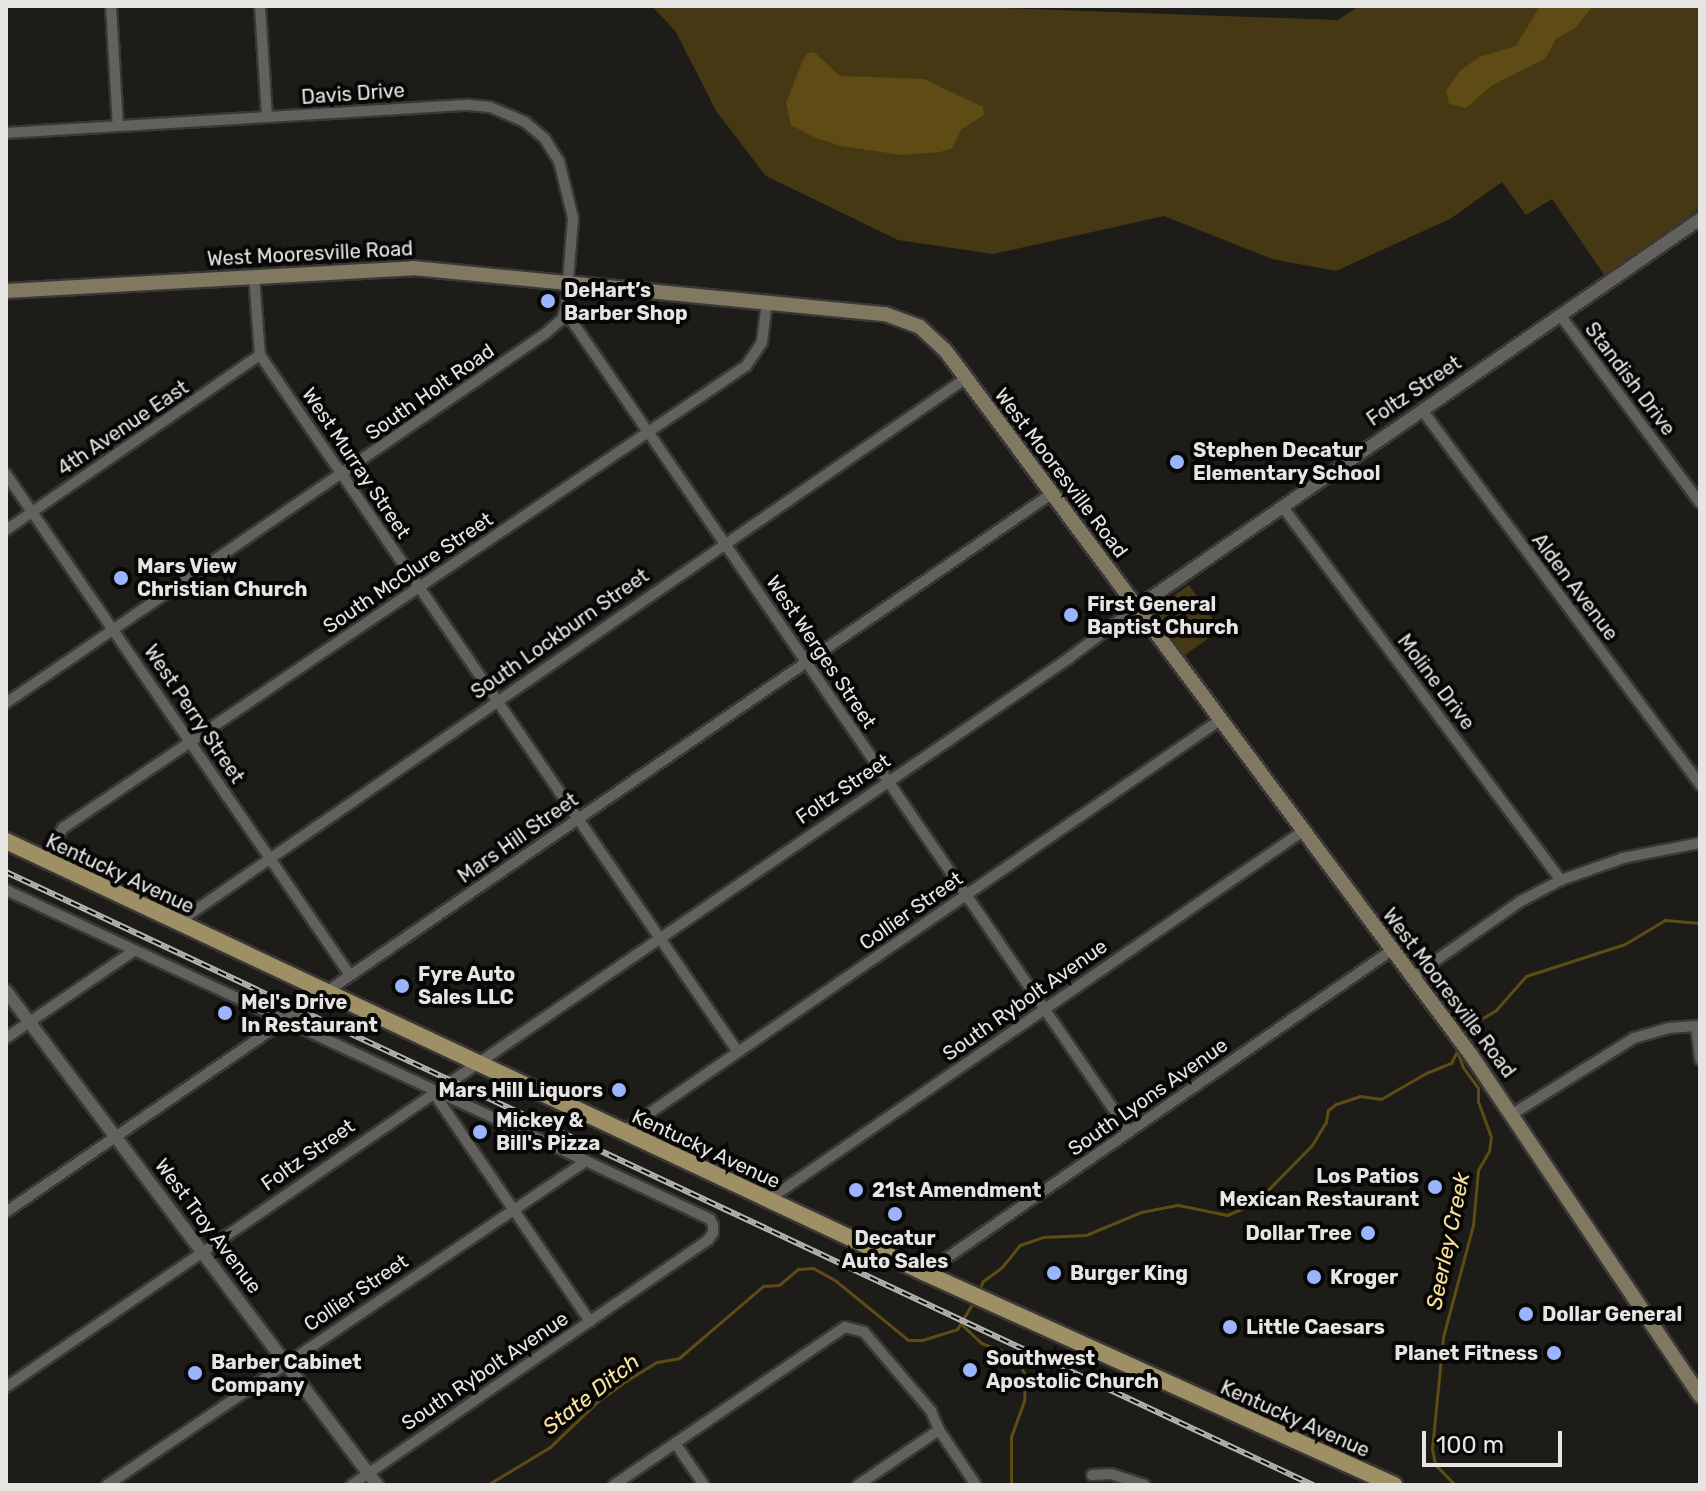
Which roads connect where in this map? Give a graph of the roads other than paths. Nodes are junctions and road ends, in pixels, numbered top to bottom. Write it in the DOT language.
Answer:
graph roads {
  1 [pos="111,6"];
  2 [pos="260,6"];
  3 [pos="267,117"];
  4 [pos="118,126"];
  5 [pos="6,133"];
  6 [pos="1700,219"];
  7 [pos="254,276"];
  8 [pos="569,281"];
  9 [pos="6,291"];
  10 [pos="767,302"];
  11 [pos="565,311"];
  12 [pos="1560,315"];
  13 [pos="260,355"];
  14 [pos="966,378"];
  15 [pos="1422,410"];
  16 [pos="648,432"];
  17 [pos="6,474"];
  18 [pos="341,474"];
  19 [pos="1051,494"];
  20 [pos="1700,503"];
  21 [pos="1282,506"];
  22 [pos="32,512"];
  23 [pos="6,530"];
  24 [pos="725,543"];
  25 [pos="419,587"];
  26 [pos="1136,608"];
  27 [pos="114,629"];
  28 [pos="806,662"];
  29 [pos="497,700"];
  30 [pos="6,703"];
  31 [pos="1220,720"];
  32 [pos="191,742"];
  33 [pos="889,782"];
  34 [pos="1700,785"];
  35 [pos="578,819"];
  36 [pos="1303,831"];
  37 [pos="6,841"];
  38 [pos="1700,843"];
  39 [pos="270,856"];
  40 [pos="45,860"];
  41 [pos="1561,880"];
  42 [pos="6,890"];
  43 [pos="966,895"];
  44 [pos="177,923"];
  45 [pos="660,938"];
  46 [pos="135,950"];
  47 [pos="1392,950"];
  48 [pos="350,975"];
  49 [pos="1412,977"];
  50 [pos="6,991"];
  51 [pos="325,992"];
  52 [pos="1045,1008"];
  53 [pos="286,1019"];
  54 [pos="29,1022"];
  55 [pos="1698,1026"];
  56 [pos="6,1038"];
  57 [pos="738,1052"];
  58 [pos="1700,1060"];
  59 [pos="476,1063"];
  60 [pos="435,1091"];
  61 [pos="1514,1113"];
  62 [pos="622,1132"];
  63 [pos="1129,1132"];
  64 [pos="115,1137"];
  65 [pos="586,1161"];
  66 [pos="768,1200"];
  67 [pos="514,1208"];
  68 [pos="6,1212"];
  69 [pos="203,1252"];
  70 [pos="925,1273"];
  71 [pos="590,1321"];
  72 [pos="285,1363"];
  73 [pos="6,1387"];
  74 [pos="1700,1396"];
  75 [pos="939,1430"];
  76 [pos="675,1443"];
  77 [pos="368,1473"];
  78 [pos="1092,1475"];
  79 [pos="107,1485"];
  80 [pos="351,1485"];
  81 [pos="377,1485"];
  82 [pos="614,1485"];
  83 [pos="704,1485"];
  84 [pos="858,1485"];
  85 [pos="976,1485"];
  86 [pos="1144,1485"];
  87 [pos="1394,1485"];
  1 -- 4 [label="street"];
  2 -- 3 [label="street"];
  3 -- 4 [label="street, Davis Drive"];
  3 -- 8 [label="street, Davis Drive"];
  4 -- 5 [label="street, Davis Drive"];
  6 -- 12 [label="street, Foltz Street"];
  7 -- 8 [label="main road, West Mooresville Road"];
  7 -- 9 [label="main road, West Mooresville Road"];
  7 -- 13 [label="street, West Murray Street"];
  8 -- 10 [label="main road, West Mooresville Road"];
  8 -- 11 [label="street"];
  10 -- 14 [label="main road, West Mooresville Road"];
  10 -- 16 [label="street, South McClure Street"];
  11 -- 16 [label="street, West Werges Street"];
  11 -- 18 [label="street, South Holt Road"];
  12 -- 15 [label="street, Foltz Street"];
  12 -- 20 [label="street, Standish Drive"];
  13 -- 18 [label="street, West Murray Street"];
  13 -- 22 [label="street, 4th Avenue East"];
  14 -- 19 [label="main road, West Mooresville Road"];
  14 -- 24 [label="street, South Lockburn Street"];
  15 -- 21 [label="street, Foltz Street"];
  15 -- 34 [label="street, Alden Avenue"];
  16 -- 24 [label="street, West Werges Street"];
  16 -- 25 [label="street, South McClure Street"];
  17 -- 22 [label="street, West Perry Street"];
  18 -- 25 [label="street, West Murray Street"];
  18 -- 27 [label="street, South Holt Road"];
  19 -- 26 [label="main road, West Mooresville Road"];
  19 -- 28 [label="street, Mars Hill Street"];
  21 -- 26 [label="street, Foltz Street"];
  21 -- 41 [label="street, Moline Drive"];
  22 -- 23 [label="street, 4th Avenue East"];
  22 -- 27 [label="street, West Perry Street"];
  24 -- 28 [label="street, West Werges Street"];
  24 -- 29 [label="street, South Lockburn Street"];
  25 -- 29 [label="street, West Murray Street"];
  25 -- 32 [label="street, South McClure Street"];
  26 -- 31 [label="main road, West Mooresville Road"];
  26 -- 33 [label="street, Foltz Street"];
  27 -- 30 [label="street, South Holt Road"];
  27 -- 32 [label="street, West Perry Street"];
  28 -- 33 [label="street, West Werges Street"];
  28 -- 35 [label="street, Mars Hill Street"];
  29 -- 35 [label="street, West Murray Street"];
  29 -- 39 [label="street, South Lockburn Street"];
  31 -- 36 [label="main road, West Mooresville Road"];
  31 -- 43 [label="street, Collier Street"];
  32 -- 39 [label="street, West Perry Street"];
  32 -- 40 [label="street, South McClure Street"];
  33 -- 43 [label="street, West Werges Street"];
  33 -- 45 [label="street, Foltz Street"];
  35 -- 45 [label="street, West Murray Street"];
  35 -- 48 [label="street, Mars Hill Street"];
  36 -- 47 [label="main road, West Mooresville Road"];
  36 -- 52 [label="street, South Rybolt Avenue"];
  37 -- 40 [label="main road, Kentucky Avenue"];
  38 -- 41 [label="street"];
  39 -- 44 [label="street, South Lockburn Street"];
  39 -- 48 [label="street, West Perry Street"];
  40 -- 44 [label="main road, Kentucky Avenue"];
  41 -- 49 [label="street"];
  42 -- 46 [label="street"];
  43 -- 52 [label="street, West Werges Street"];
  43 -- 57 [label="street, Collier Street"];
  44 -- 51 [label="main road, Kentucky Avenue"];
  45 -- 57 [label="street, West Murray Street"];
  45 -- 59 [label="street, Foltz Street"];
  46 -- 53 [label="street"];
  46 -- 54 [label="street"];
  47 -- 49 [label="main road, West Mooresville Road"];
  47 -- 63 [label="street, South Lyons Avenue"];
  48 -- 51 [label="street, Mars Hill Street"];
  49 -- 61 [label="main road, West Mooresville Road"];
  50 -- 54 [label="street, West Troy Avenue"];
  51 -- 53 [label="street, Mars Hill Street"];
  51 -- 59 [label="main road, Kentucky Avenue"];
  52 -- 63 [label="street, West Werges Street"];
  52 -- 66 [label="street, South Rybolt Avenue"];
  53 -- 60 [label="street"];
  53 -- 64 [label="street, Mars Hill Street"];
  54 -- 56 [label="street"];
  54 -- 64 [label="street, West Troy Avenue"];
  55 -- 58 [label="street"];
  55 -- 61 [label="street"];
  57 -- 62 [label="street, Collier Street"];
  59 -- 60 [label="street, Foltz Street"];
  59 -- 62 [label="main road, Kentucky Avenue"];
  60 -- 65 [label="street"];
  60 -- 67 [label="street"];
  60 -- 69 [label="street, Foltz Street"];
  61 -- 74 [label="main road, West Mooresville Road"];
  62 -- 66 [label="main road, Kentucky Avenue"];
  63 -- 70 [label="street, South Lyons Avenue"];
  64 -- 68 [label="street, Mars Hill Street"];
  64 -- 69 [label="street, West Troy Avenue"];
  65 -- 67 [label="street, Collier Street"];
  65 -- 71 [label="street, South Rybolt Avenue"];
  66 -- 70 [label="main road, Kentucky Avenue"];
  67 -- 71 [label="street"];
  67 -- 72 [label="street, Collier Street"];
  69 -- 72 [label="street, West Troy Avenue"];
  69 -- 73 [label="street, Foltz Street"];
  70 -- 87 [label="main road, Kentucky Avenue"];
  71 -- 77 [label="street, South Rybolt Avenue"];
  72 -- 77 [label="street, West Troy Avenue"];
  72 -- 79 [label="street, Collier Street"];
  75 -- 76 [label="street"];
  75 -- 84 [label="street"];
  75 -- 85 [label="street"];
  76 -- 82 [label="street"];
  76 -- 83 [label="street"];
  77 -- 80 [label="street, South Rybolt Avenue"];
  77 -- 81 [label="street, West Troy Avenue"];
  78 -- 86 [label="street"];
}
